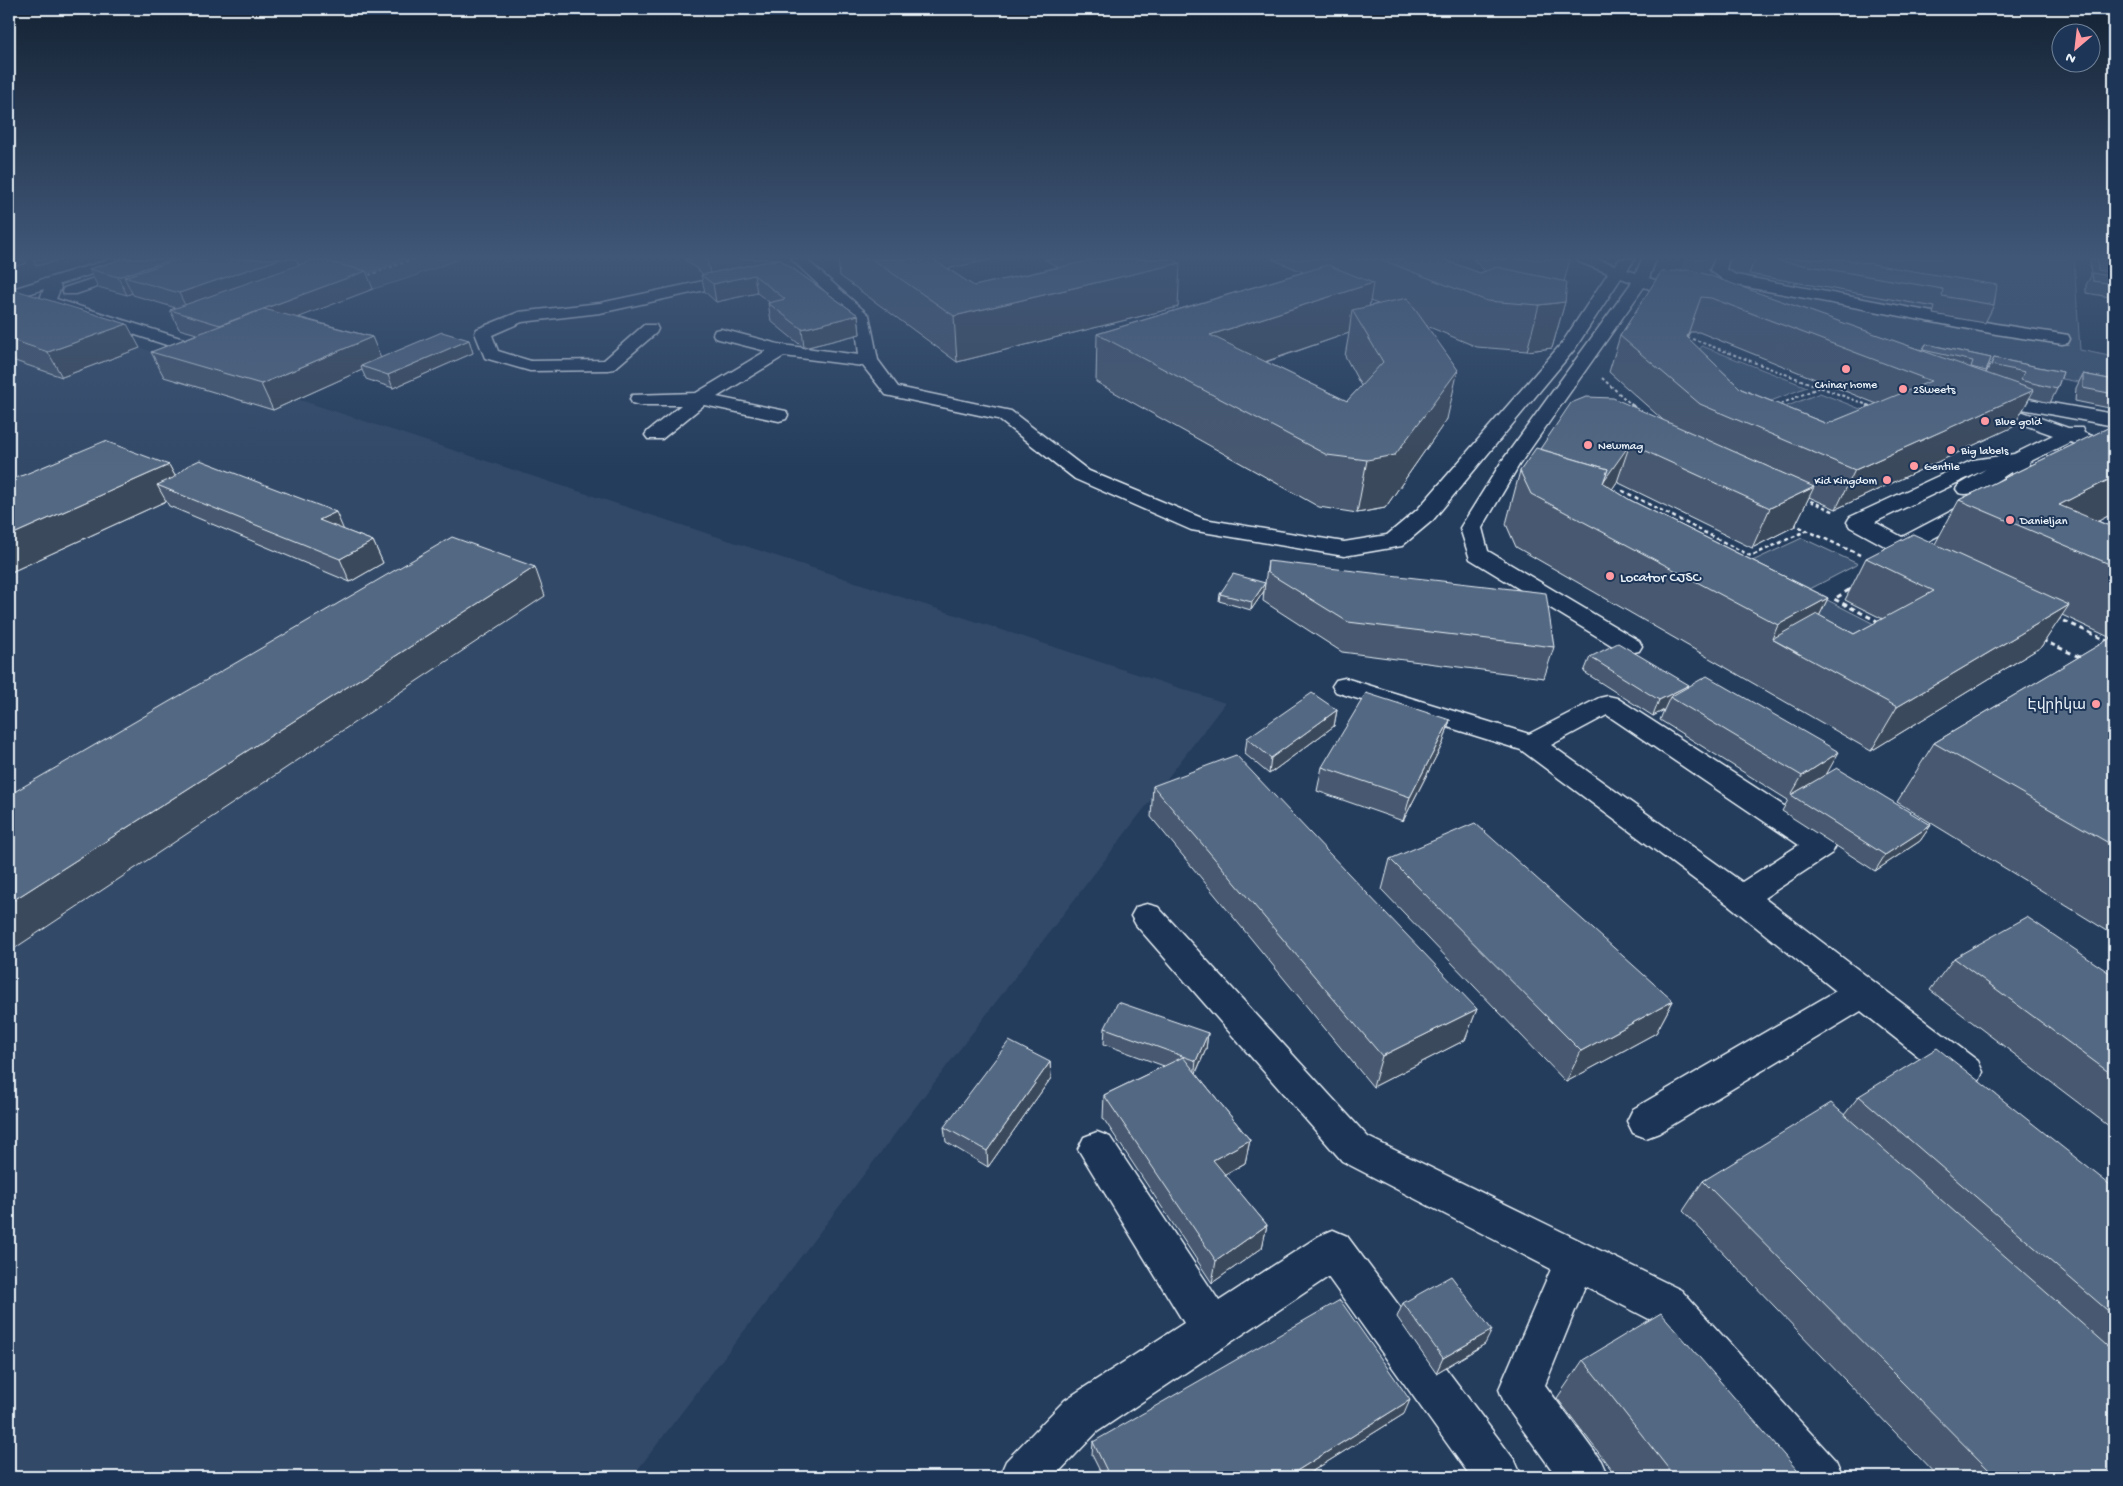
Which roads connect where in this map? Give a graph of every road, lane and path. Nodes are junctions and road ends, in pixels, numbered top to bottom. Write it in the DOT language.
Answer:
graph roads {
  1 [pos="131,328"];
  2 [pos="164,328"];
  3 [pos="493,328"];
  4 [pos="864,328"];
  5 [pos="1580,328"];
  6 [pos="1603,328"];
  7 [pos="1993,328"];
  8 [pos="650,329"];
  9 [pos="149,334"];
  10 [pos="721,334"];
  11 [pos="1687,338"];
  12 [pos="2062,339"];
  13 [pos="1701,341"];
  14 [pos="1696,347"];
  15 [pos="781,350"];
  16 [pos="203,351"];
  17 [pos="869,361"];
  18 [pos="1595,373"];
  19 [pos="1820,387"];
  20 [pos="639,399"];
  21 [pos="700,399"];
  22 [pos="1768,403"];
  23 [pos="1776,406"];
  24 [pos="2007,407"];
  25 [pos="1785,410"];
  26 [pos="1882,411"];
  27 [pos="779,416"];
  28 [pos="1644,416"];
  29 [pos="2114,420"];
  30 [pos="2072,433"];
  31 [pos="655,435"];
  32 [pos="2114,446"];
  33 [pos="2114,451"];
  34 [pos="2018,460"];
  35 [pos="1966,489"];
  36 [pos="1797,495"];
  37 [pos="1616,499"];
  38 [pos="1790,522"];
  39 [pos="1858,522"];
  40 [pos="1808,530"];
  41 [pos="1862,556"];
  42 [pos="1858,586"];
  43 [pos="2052,615"];
  44 [pos="1882,624"];
  45 [pos="2033,635"];
  46 [pos="2114,644"];
  47 [pos="1630,646"];
  48 [pos="2087,661"];
  49 [pos="1345,686"];
  50 [pos="1531,744"];
  51 [pos="1740,898"];
  52 [pos="1147,916"];
  53 [pos="1862,993"];
  54 [pos="1988,1090"];
  55 [pos="1646,1121"];
  56 [pos="1097,1149"];
  57 [pos="1576,1260"];
  58 [pos="1213,1330"];
  59 [pos="1022,1477"];
  60 [pos="1499,1477"];
  61 [pos="1585,1477"];
  62 [pos="1820,1477"];
  1 -- 9 [label="street"];
  2 -- 9 [label="street"];
  3 -- 8 [label="street"];
  4 -- 17 [label="street"];
  5 -- 17 [label="street"];
  6 -- 47 [label="street"];
  7 -- 12 [label="street"];
  9 -- 16 [label="street"];
  10 -- 15 [label="street"];
  11 -- 13 [label="path"];
  13 -- 14 [label="path"];
  13 -- 19 [label="path"];
  15 -- 17 [label="street"];
  15 -- 21 [label="street"];
  18 -- 28 [label="path"];
  19 -- 23 [label="path"];
  19 -- 26 [label="path"];
  20 -- 21 [label="street"];
  21 -- 27 [label="street"];
  21 -- 31 [label="street"];
  22 -- 23 [label="path"];
  23 -- 25 [label="path"];
  24 -- 29 [label="street"];
  24 -- 30 [label="street"];
  24 -- 30 [label="street"];
  30 -- 32 [label="street"];
  30 -- 33 [label="street"];
  30 -- 34 [label="street"];
  34 -- 35 [label="street"];
  34 -- 39 [label="street"];
  34 -- 39 [label="street"];
  36 -- 39 [label="path"];
  37 -- 40 [label="path"];
  38 -- 40 [label="path"];
  40 -- 41 [label="path"];
  42 -- 44 [label="path"];
  43 -- 46 [label="path"];
  45 -- 48 [label="path"];
  49 -- 50 [label="street"];
  50 -- 51 [label="street"];
  50 -- 51 [label="street"];
  51 -- 53 [label="street"];
  52 -- 57 [label="street"];
  53 -- 54 [label="street"];
  53 -- 55 [label="street"];
  56 -- 58 [label="street"];
  57 -- 61 [label="street"];
  57 -- 62 [label="street"];
  58 -- 59 [label="street"];
  58 -- 60 [label="street"];
}
